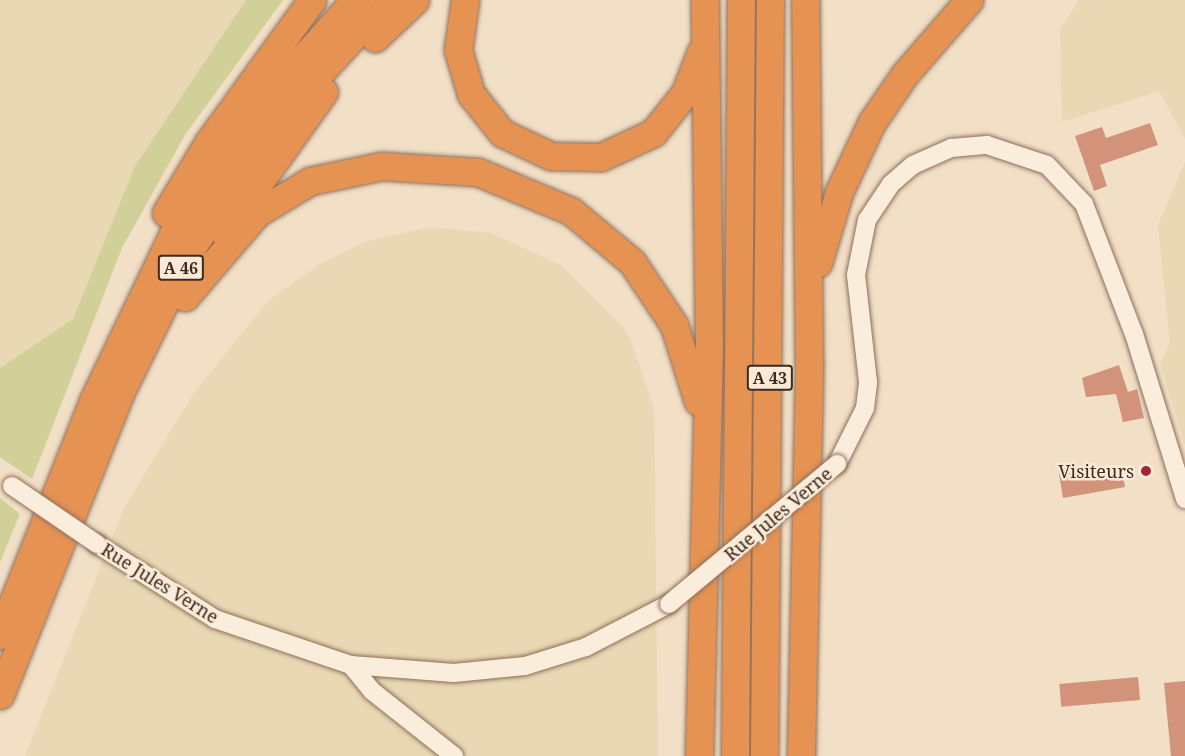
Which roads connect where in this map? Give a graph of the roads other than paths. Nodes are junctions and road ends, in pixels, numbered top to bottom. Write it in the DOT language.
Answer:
graph roads {
  1 [pos="312,0"];
  2 [pos="327,0"];
  3 [pos="355,0"];
  4 [pos="387,0"];
  5 [pos="415,0"];
  6 [pos="465,0"];
  7 [pos="741,0"];
  8 [pos="770,0"];
  9 [pos="805,0"];
  10 [pos="969,0"];
  11 [pos="705,12"];
  12 [pos="230,112"];
  13 [pos="185,297"];
  14 [pos="809,363"];
  15 [pos="705,444"];
  16 [pos="63,476"];
  17 [pos="6,482"];
  18 [pos="1185,499"];
  19 [pos="46,579"];
  20 [pos="0,635"];
  21 [pos="351,665"];
  22 [pos="0,695"];
  23 [pos="454,756"];
  24 [pos="699,756"];
  25 [pos="735,756"];
  26 [pos="764,756"];
  27 [pos="801,756"];
  1 -- 12 [label="highway"];
  2 -- 12 [label="highway"];
  3 -- 16 [label="highway, A 46"];
  4 -- 19 [label="highway, A 46"];
  5 -- 13 [label="highway"];
  6 -- 11 [label="highway"];
  7 -- 25 [label="highway, A 43"];
  8 -- 26 [label="highway, A 43"];
  9 -- 14 [label="highway"];
  10 -- 14 [label="highway"];
  11 -- 15 [label="highway"];
  12 -- 16 [label="highway"];
  13 -- 15 [label="highway"];
  13 -- 19 [label="highway"];
  14 -- 27 [label="highway"];
  15 -- 24 [label="highway"];
  16 -- 20 [label="highway, A 46"];
  17 -- 21 [label="street, Rue Jules Verne, bridge"];
  18 -- 21 [label="street, Rue Jules Verne, bridge"];
  19 -- 22 [label="highway, A 46"];
  21 -- 23 [label="street"];
}
